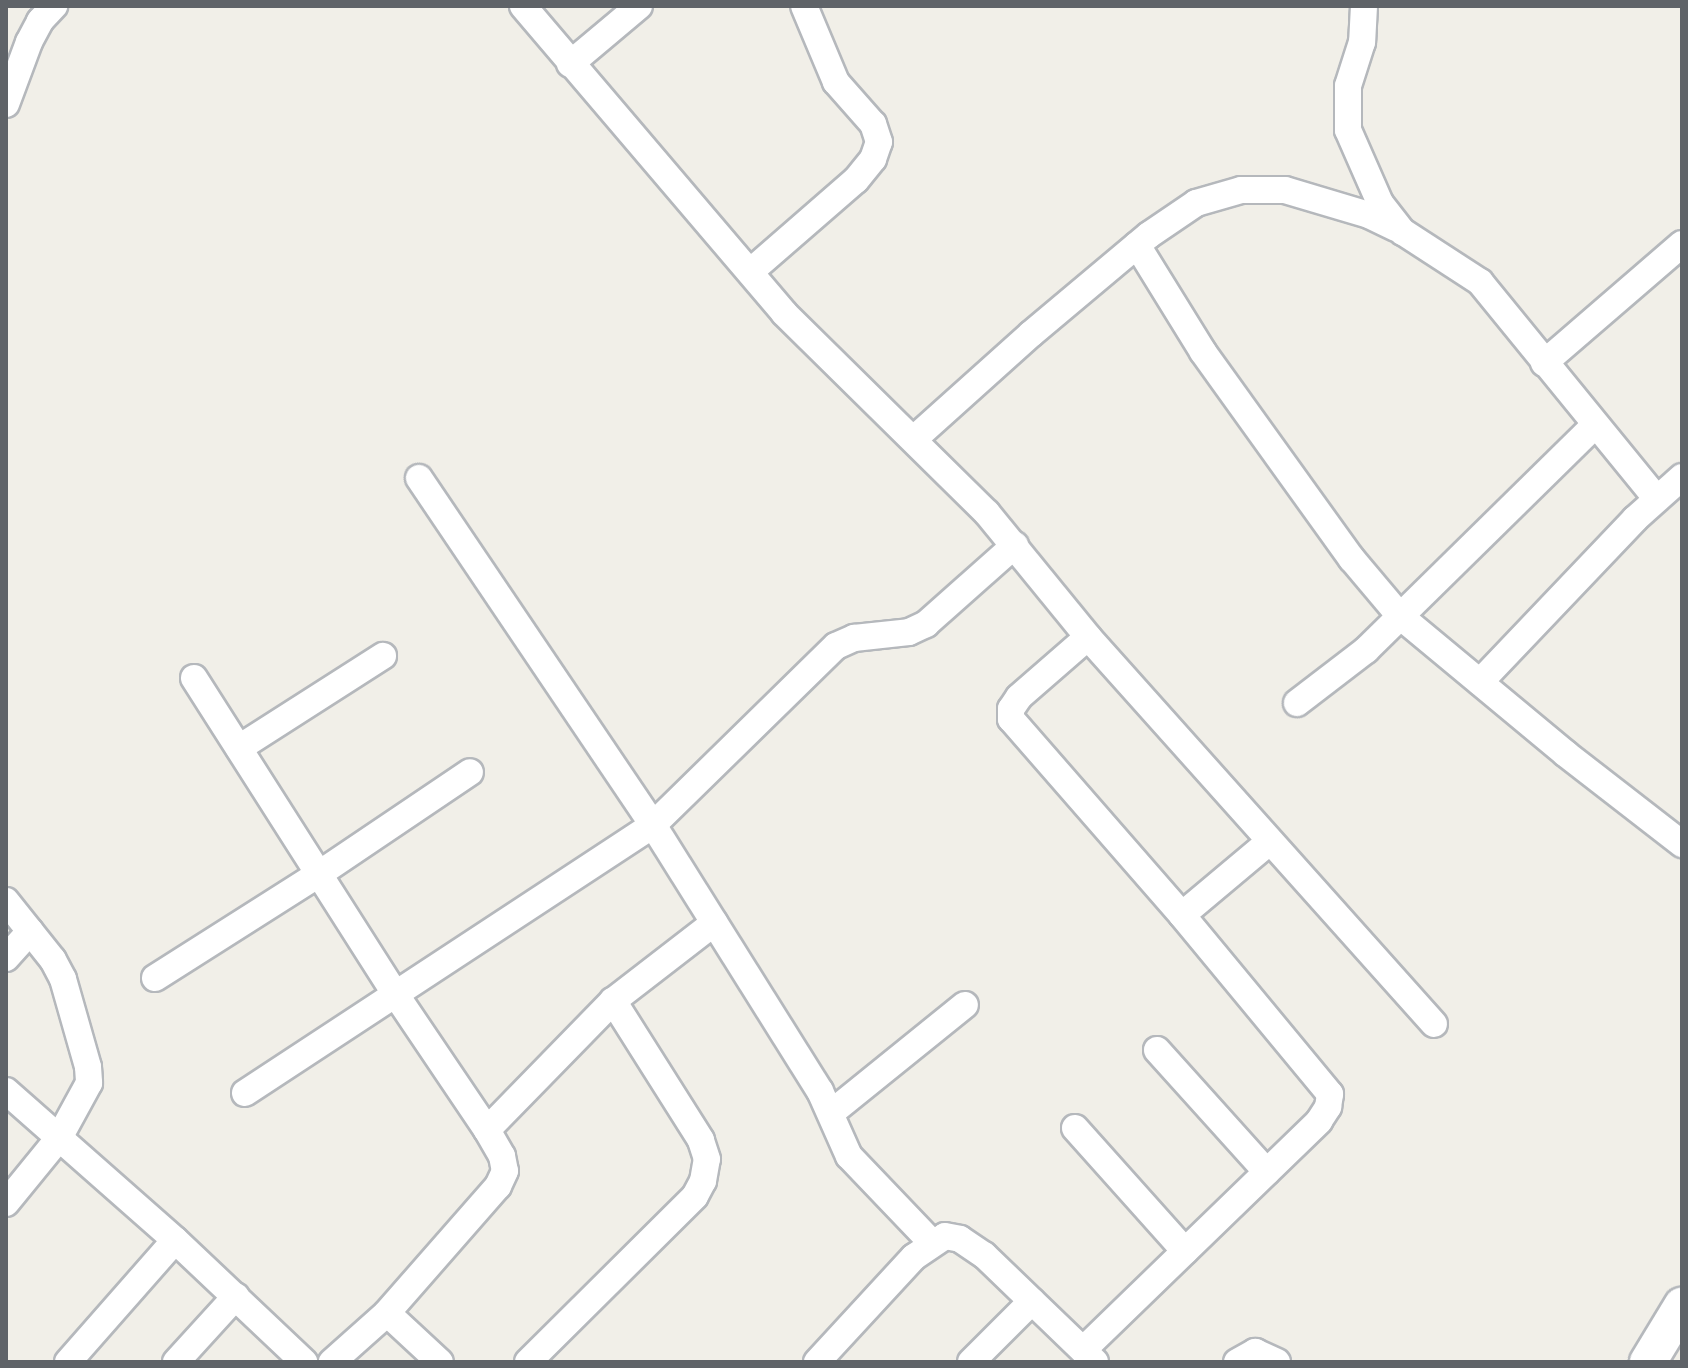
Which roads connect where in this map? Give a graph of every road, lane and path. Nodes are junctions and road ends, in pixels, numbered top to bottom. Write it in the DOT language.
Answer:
graph roads {
  1 [pos="54,6"];
  2 [pos="523,6"];
  3 [pos="639,6"];
  4 [pos="804,6"];
  5 [pos="1364,6"];
  6 [pos="570,64"];
  7 [pos="6,104"];
  8 [pos="1403,232"];
  9 [pos="1682,244"];
  10 [pos="1137,245"];
  11 [pos="750,272"];
  12 [pos="1544,363"];
  13 [pos="1595,425"];
  14 [pos="914,439"];
  15 [pos="1682,477"];
  16 [pos="419,478"];
  17 [pos="1656,498"];
  18 [pos="1015,545"];
  19 [pos="1400,616"];
  20 [pos="1088,637"];
  21 [pos="383,656"];
  22 [pos="194,678"];
  23 [pos="1480,682"];
  24 [pos="1297,703"];
  25 [pos="239,748"];
  26 [pos="470,772"];
  27 [pos="653,825"];
  28 [pos="1269,842"];
  29 [pos="1682,844"];
  30 [pos="319,874"];
  31 [pos="6,901"];
  32 [pos="1182,915"];
  33 [pos="714,923"];
  34 [pos="30,931"];
  35 [pos="6,958"];
  36 [pos="155,978"];
  37 [pos="396,995"];
  38 [pos="613,1001"];
  39 [pos="965,1005"];
  40 [pos="1434,1024"];
  41 [pos="1157,1050"];
  42 [pos="6,1091"];
  43 [pos="245,1093"];
  44 [pos="831,1113"];
  45 [pos="1075,1128"];
  46 [pos="487,1130"];
  47 [pos="59,1138"];
  48 [pos="1267,1172"];
  49 [pos="6,1203"];
  50 [pos="175,1240"];
  51 [pos="932,1243"];
  52 [pos="1185,1251"];
  53 [pos="236,1296"];
  54 [pos="1032,1301"];
  55 [pos="1682,1306"];
  56 [pos="387,1313"];
  57 [pos="1089,1356"];
  58 [pos="68,1362"];
  59 [pos="176,1362"];
  60 [pos="304,1362"];
  61 [pos="332,1362"];
  62 [pos="440,1362"];
  63 [pos="528,1362"];
  64 [pos="817,1362"];
  65 [pos="971,1362"];
  66 [pos="1237,1362"];
  67 [pos="1277,1362"];
  68 [pos="1648,1362"];
  1 -- 7 [label="street"];
  2 -- 6 [label="street"];
  3 -- 6 [label="street"];
  4 -- 11 [label="street"];
  5 -- 8 [label="street"];
  6 -- 11 [label="street"];
  8 -- 10 [label="street"];
  8 -- 12 [label="street"];
  9 -- 12 [label="street"];
  10 -- 14 [label="street"];
  10 -- 19 [label="street"];
  11 -- 14 [label="street"];
  12 -- 13 [label="street"];
  13 -- 17 [label="street"];
  13 -- 19 [label="street"];
  14 -- 18 [label="street"];
  15 -- 17 [label="street"];
  16 -- 27 [label="street"];
  17 -- 23 [label="street"];
  18 -- 20 [label="street"];
  18 -- 27 [label="street"];
  19 -- 23 [label="street"];
  19 -- 24 [label="street"];
  20 -- 28 [label="street"];
  20 -- 32 [label="street"];
  21 -- 25 [label="street"];
  22 -- 25 [label="street"];
  23 -- 29 [label="street"];
  25 -- 30 [label="street"];
  26 -- 30 [label="street"];
  27 -- 33 [label="street"];
  27 -- 37 [label="street"];
  28 -- 32 [label="street"];
  28 -- 40 [label="street"];
  30 -- 36 [label="street"];
  30 -- 37 [label="street"];
  31 -- 34 [label="street"];
  32 -- 48 [label="street"];
  33 -- 38 [label="street"];
  33 -- 44 [label="street"];
  34 -- 35 [label="street"];
  34 -- 47 [label="street"];
  37 -- 43 [label="street"];
  37 -- 46 [label="street"];
  38 -- 46 [label="street"];
  38 -- 63 [label="street"];
  39 -- 44 [label="street"];
  41 -- 48 [label="street"];
  42 -- 47 [label="street"];
  44 -- 51 [label="street"];
  45 -- 52 [label="street"];
  46 -- 56 [label="street"];
  47 -- 49 [label="street"];
  47 -- 50 [label="street"];
  48 -- 52 [label="street"];
  50 -- 53 [label="street"];
  50 -- 58 [label="street"];
  51 -- 54 [label="street"];
  51 -- 64 [label="street"];
  52 -- 57 [label="street"];
  53 -- 59 [label="street"];
  53 -- 60 [label="street"];
  54 -- 57 [label="street"];
  54 -- 65 [label="street"];
  55 -- 68 [label="street"];
  56 -- 61 [label="street"];
  56 -- 62 [label="street"];
  66 -- 67 [label="street"];
}
